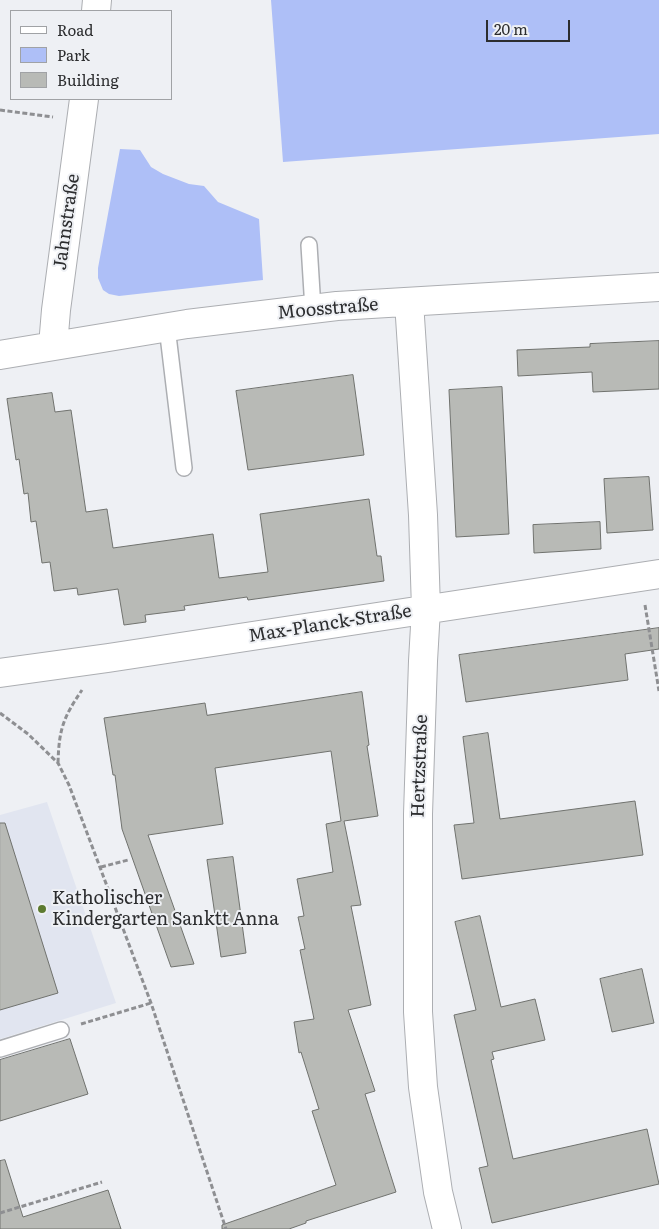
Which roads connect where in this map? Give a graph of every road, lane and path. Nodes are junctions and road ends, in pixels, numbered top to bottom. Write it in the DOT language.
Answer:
graph roads {
  1 [pos="0,110"];
  2 [pos="83,110"];
  3 [pos="309,246"];
  4 [pos="659,287"];
  5 [pos="409,302"];
  6 [pos="313,309"];
  7 [pos="166,327"];
  8 [pos="53,346"];
  9 [pos="0,355"];
  10 [pos="184,468"];
  11 [pos="650,575"];
  12 [pos="426,609"];
  13 [pos="108,658"];
  14 [pos="0,673"];
  15 [pos="659,691"];
  16 [pos="0,713"];
  17 [pos="58,763"];
  18 [pos="128,860"];
  19 [pos="101,868"];
  20 [pos="151,1004"];
  21 [pos="62,1030"];
  22 [pos="0,1049"];
  23 [pos="102,1182"];
  24 [pos="0,1213"];
  25 [pos="226,1229"];
  26 [pos="447,1229"];
  1 -- 2 [label="path"];
  2 -- 8 [label="street, Jahnstraße"];
  3 -- 6 [label="lane"];
  4 -- 5 [label="street, Moosstraße"];
  5 -- 6 [label="street, Moosstraße"];
  5 -- 12 [label="street, Hertzstraße"];
  6 -- 7 [label="street, Moosstraße"];
  7 -- 8 [label="street, Moosstraße"];
  7 -- 10 [label="lane"];
  8 -- 9 [label="street, Moosstraße"];
  11 -- 12 [label="street, Max-Planck-Straße"];
  11 -- 15 [label="path"];
  12 -- 13 [label="street, Max-Planck-Straße"];
  12 -- 26 [label="street, Hertzstraße"];
  13 -- 14 [label="street, Max-Planck-Straße"];
  13 -- 17 [label="path"];
  16 -- 17 [label="path"];
  17 -- 19 [label="path"];
  18 -- 19 [label="path"];
  19 -- 20 [label="path"];
  20 -- 21 [label="path"];
  20 -- 25 [label="path"];
  21 -- 22 [label="lane"];
  23 -- 24 [label="path"];
}
